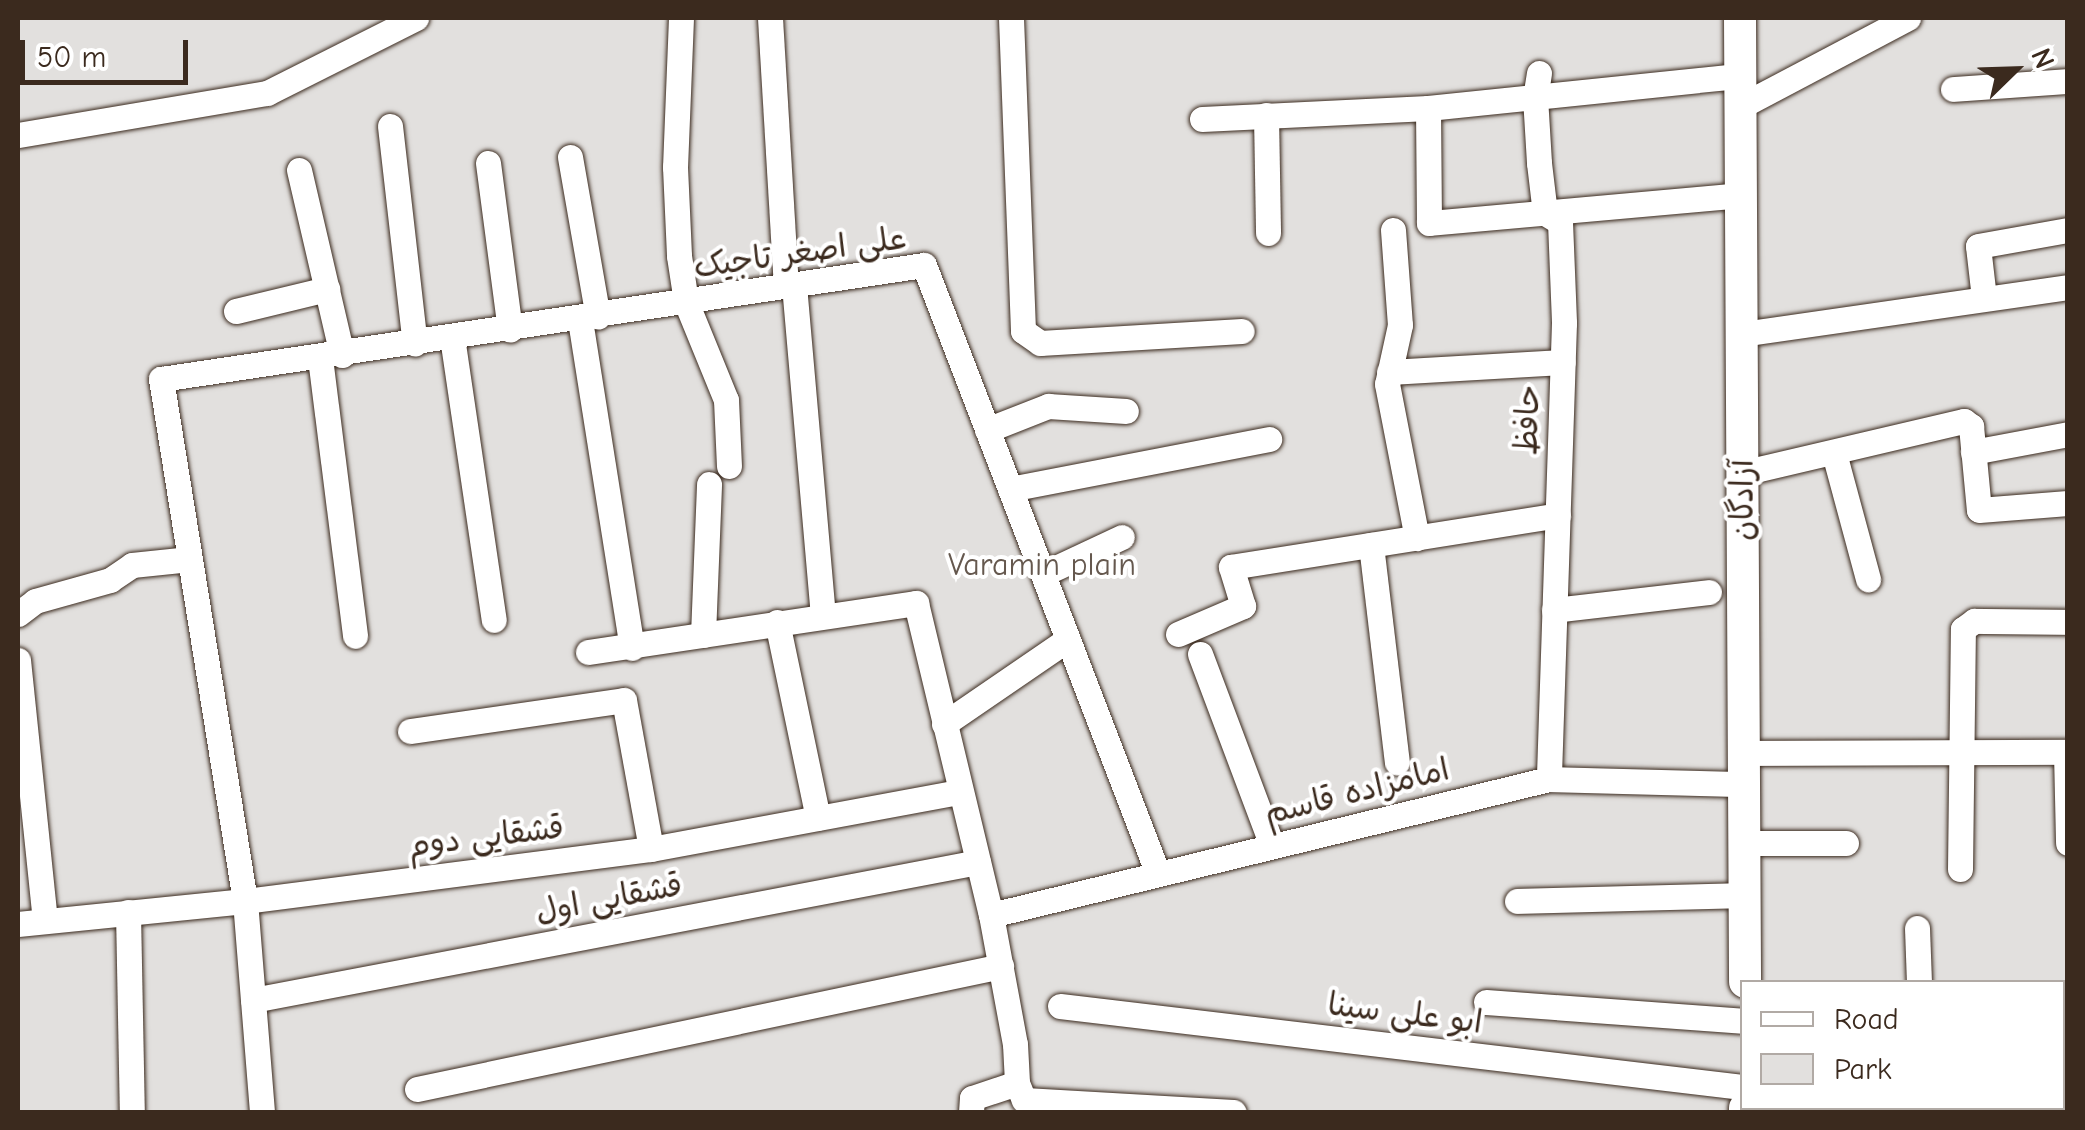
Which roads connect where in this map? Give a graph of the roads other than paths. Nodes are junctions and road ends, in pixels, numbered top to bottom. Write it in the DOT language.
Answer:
graph roads {
  1 [pos="416,18"];
  2 [pos="681,18"];
  3 [pos="770,18"];
  4 [pos="1011,18"];
  5 [pos="1740,18"];
  6 [pos="1908,18"];
  7 [pos="2068,80"];
  8 [pos="1537,85"];
  9 [pos="1954,89"];
  10 [pos="1740,91"];
  11 [pos="1266,115"];
  12 [pos="1428,118"];
  13 [pos="1202,120"];
  14 [pos="390,126"];
  15 [pos="18,135"];
  16 [pos="570,156"];
  17 [pos="488,163"];
  18 [pos="300,170"];
  19 [pos="1741,195"];
  20 [pos="1545,213"];
  21 [pos="1394,230"];
  22 [pos="2068,230"];
  23 [pos="1268,234"];
  24 [pos="789,286"];
  25 [pos="2068,287"];
  26 [pos="327,290"];
  27 [pos="1984,298"];
  28 [pos="686,302"];
  29 [pos="236,311"];
  30 [pos="589,318"];
  31 [pos="510,330"];
  32 [pos="1242,331"];
  33 [pos="1742,334"];
  34 [pos="452,337"];
  35 [pos="415,344"];
  36 [pos="331,356"];
  37 [pos="1563,362"];
  38 [pos="1390,372"];
  39 [pos="1126,412"];
  40 [pos="987,430"];
  41 [pos="2068,434"];
  42 [pos="1268,439"];
  43 [pos="1973,452"];
  44 [pos="1834,453"];
  45 [pos="729,466"];
  46 [pos="1742,472"];
  47 [pos="709,484"];
  48 [pos="1010,489"];
  49 [pos="2068,503"];
  50 [pos="1558,515"];
  51 [pos="1122,536"];
  52 [pos="1417,538"];
  53 [pos="1371,545"];
  54 [pos="190,560"];
  55 [pos="1042,574"];
  56 [pos="1868,579"];
  57 [pos="1709,592"];
  58 [pos="1554,610"];
  59 [pos="18,614"];
  60 [pos="823,615"];
  61 [pos="494,620"];
  62 [pos="776,622"];
  63 [pos="2068,622"];
  64 [pos="1178,634"];
  65 [pos="702,635"];
  66 [pos="354,636"];
  67 [pos="1068,639"];
  68 [pos="632,648"];
  69 [pos="588,652"];
  70 [pos="1200,654"];
  71 [pos="18,660"];
  72 [pos="944,724"];
  73 [pos="410,731"];
  74 [pos="1961,752"];
  75 [pos="2067,752"];
  76 [pos="1396,762"];
  77 [pos="1744,768"];
  78 [pos="1549,779"];
  79 [pos="960,792"];
  80 [pos="818,818"];
  81 [pos="1744,843"];
  82 [pos="1846,843"];
  83 [pos="2068,843"];
  84 [pos="1272,846"];
  85 [pos="651,848"];
  86 [pos="978,862"];
  87 [pos="1960,869"];
  88 [pos="1158,874"];
  89 [pos="1744,895"];
  90 [pos="1517,900"];
  91 [pos="245,901"];
  92 [pos="128,912"];
  93 [pos="991,915"];
  94 [pos="45,920"];
  95 [pos="18,924"];
  96 [pos="1916,928"];
  97 [pos="1002,966"];
  98 [pos="1745,980"];
  99 [pos="1919,980"];
  100 [pos="253,1000"];
  101 [pos="1486,1002"];
  102 [pos="1060,1006"];
  103 [pos="1740,1021"];
  104 [pos="1017,1084"];
  105 [pos="1740,1087"];
  106 [pos="417,1090"];
  107 [pos="1082,1109"];
  108 [pos="132,1112"];
  109 [pos="262,1112"];
  110 [pos="971,1112"];
  111 [pos="1207,1112"];
  112 [pos="1234,1112"];
  1 -- 15 [label="street"];
  2 -- 28 [label="street"];
  3 -- 24 [label="street"];
  4 -- 32 [label="street"];
  5 -- 10 [label="main road, آزادگان"];
  6 -- 10 [label="street"];
  7 -- 9 [label="street"];
  8 -- 10 [label="street"];
  8 -- 12 [label="street"];
  8 -- 20 [label="street, حافظ"];
  10 -- 19 [label="main road, آزادگان"];
  11 -- 12 [label="street"];
  11 -- 13 [label="street"];
  11 -- 23 [label="street"];
  12 -- 20 [label="street"];
  14 -- 35 [label="street"];
  16 -- 30 [label="street"];
  17 -- 31 [label="street"];
  18 -- 26 [label="street"];
  19 -- 20 [label="street"];
  19 -- 33 [label="main road, آزادگان"];
  20 -- 37 [label="street, حافظ"];
  21 -- 38 [label="street"];
  22 -- 27 [label="street"];
  24 -- 28 [label="street, علی اصغر تاجیک"];
  24 -- 40 [label="street, علی اصغر تاجیک"];
  24 -- 60 [label="street"];
  25 -- 27 [label="street"];
  26 -- 29 [label="street"];
  26 -- 36 [label="street"];
  27 -- 33 [label="street"];
  28 -- 30 [label="street, علی اصغر تاجیک"];
  28 -- 45 [label="street"];
  30 -- 31 [label="street, علی اصغر تاجیک"];
  30 -- 68 [label="street"];
  31 -- 34 [label="street, علی اصغر تاجیک"];
  33 -- 46 [label="main road, آزادگان"];
  34 -- 35 [label="street, علی اصغر تاجیک"];
  34 -- 61 [label="street"];
  35 -- 36 [label="street, علی اصغر تاجیک"];
  36 -- 54 [label="street, علی اصغر تاجیک"];
  36 -- 66 [label="street"];
  37 -- 38 [label="street"];
  37 -- 50 [label="street, حافظ"];
  38 -- 52 [label="street"];
  39 -- 40 [label="street"];
  40 -- 48 [label="street, علی اصغر تاجیک"];
  41 -- 43 [label="street"];
  42 -- 48 [label="street"];
  43 -- 44 [label="street"];
  43 -- 49 [label="street"];
  44 -- 46 [label="street"];
  44 -- 56 [label="street"];
  46 -- 77 [label="main road, آزادگان"];
  47 -- 65 [label="street"];
  48 -- 55 [label="street, علی اصغر تاجیک"];
  50 -- 52 [label="street"];
  50 -- 58 [label="street, حافظ"];
  51 -- 55 [label="street"];
  52 -- 53 [label="street"];
  53 -- 64 [label="street"];
  53 -- 76 [label="street"];
  54 -- 59 [label="street"];
  54 -- 91 [label="street"];
  55 -- 67 [label="street, علی اصغر تاجیک"];
  57 -- 58 [label="street"];
  58 -- 78 [label="street, حافظ"];
  60 -- 62 [label="street"];
  60 -- 72 [label="street"];
  62 -- 65 [label="street"];
  62 -- 80 [label="street"];
  63 -- 74 [label="street"];
  65 -- 68 [label="street"];
  67 -- 72 [label="street"];
  67 -- 88 [label="street, علی اصغر تاجیک"];
  68 -- 69 [label="street"];
  70 -- 84 [label="street"];
  71 -- 94 [label="street"];
  72 -- 79 [label="street"];
  73 -- 85 [label="street"];
  74 -- 75 [label="street, امامزاده قاسم"];
  74 -- 77 [label="street, امامزاده قاسم"];
  74 -- 87 [label="street"];
  75 -- 83 [label="street"];
  77 -- 78 [label="street, امامزاده قاسم"];
  77 -- 81 [label="main road, آزادگان"];
  78 -- 84 [label="street, امامزاده قاسم"];
  79 -- 80 [label="street, قشقایی دوم"];
  79 -- 86 [label="street"];
  80 -- 85 [label="street, قشقایی دوم"];
  81 -- 82 [label="street"];
  81 -- 89 [label="main road, آزادگان"];
  84 -- 88 [label="street, امامزاده قاسم"];
  85 -- 91 [label="street, قشقایی دوم"];
  86 -- 93 [label="street"];
  86 -- 100 [label="street, قشقایی اول"];
  88 -- 93 [label="street, امامزاده قاسم"];
  89 -- 90 [label="street"];
  89 -- 98 [label="main road, آزادگان"];
  91 -- 92 [label="street, قشقایی دوم"];
  91 -- 100 [label="street"];
  92 -- 94 [label="street, قشقایی دوم"];
  92 -- 108 [label="street"];
  93 -- 97 [label="street"];
  94 -- 95 [label="street, قشقایی دوم"];
  96 -- 99 [label="street"];
  97 -- 104 [label="street"];
  97 -- 106 [label="street"];
  100 -- 109 [label="street"];
  101 -- 103 [label="street"];
  102 -- 105 [label="street, ابو علی سینا"];
  104 -- 107 [label="street"];
  104 -- 110 [label="street"];
  107 -- 111 [label="street"];
  111 -- 112 [label="street"];
}
